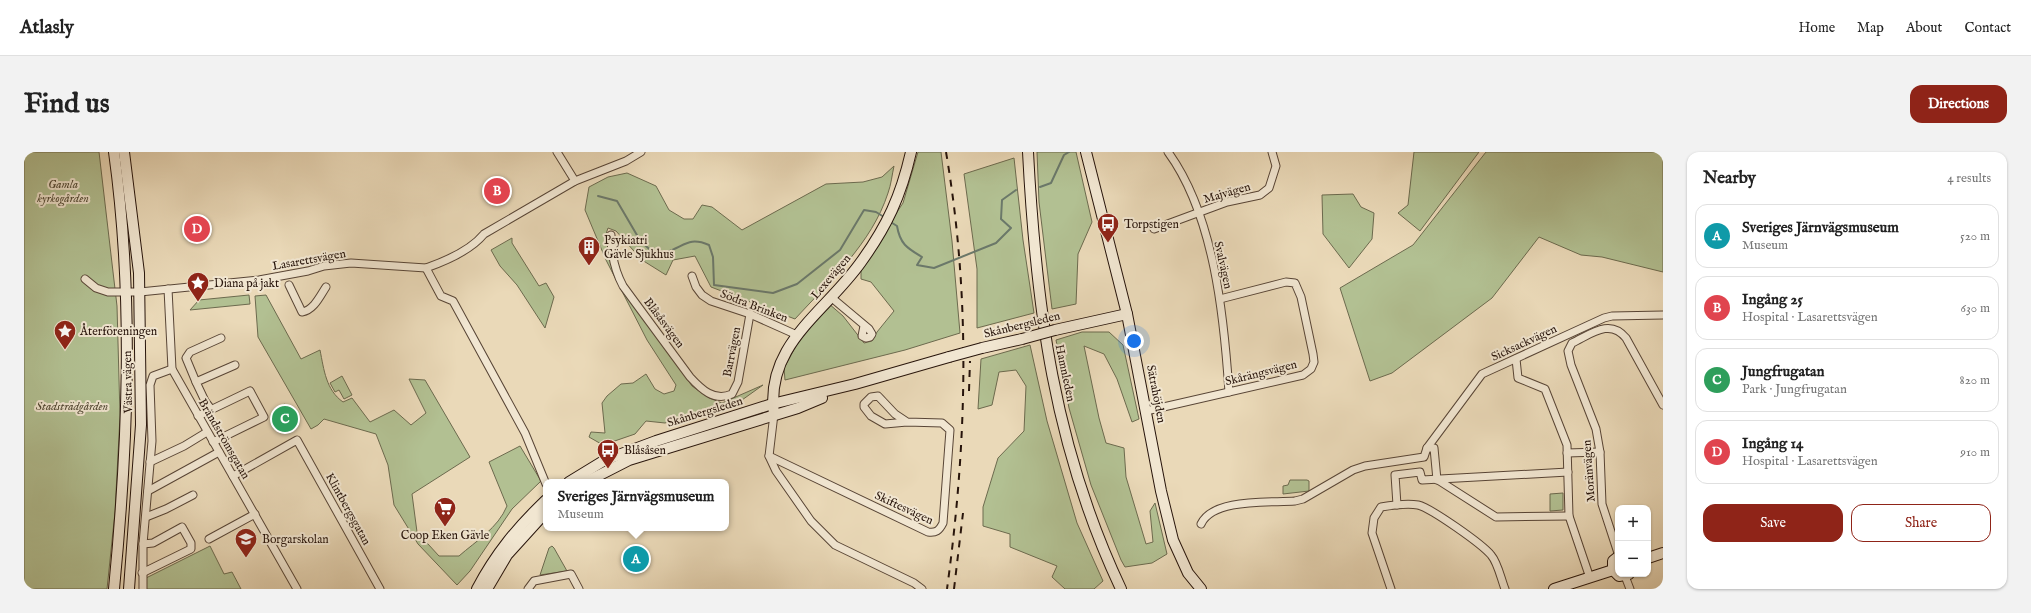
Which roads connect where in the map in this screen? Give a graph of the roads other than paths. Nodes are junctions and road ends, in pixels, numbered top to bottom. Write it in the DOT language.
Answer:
graph roads {
  1 [pos="114,152"];
  2 [pos="124,152"];
  3 [pos="557,152"];
  4 [pos="641,152"];
  5 [pos="911,152"];
  6 [pos="1028,152"];
  7 [pos="1086,152"];
  8 [pos="1168,152"];
  9 [pos="1272,152"];
  10 [pos="575,181"];
  11 [pos="1198,213"];
  12 [pos="1154,229"];
  13 [pos="611,235"];
  14 [pos="426,268"];
  15 [pos="692,276"];
  16 [pos="85,279"];
  17 [pos="289,285"];
  18 [pos="326,287"];
  19 [pos="168,290"];
  20 [pos="125,292"];
  21 [pos="140,292"];
  22 [pos="832,298"];
  23 [pos="1220,299"];
  24 [pos="750,314"];
  25 [pos="1127,314"];
  26 [pos="1663,315"];
  27 [pos="864,326"];
  28 [pos="797,335"];
  29 [pos="221,338"];
  30 [pos="171,358"];
  31 [pos="186,358"];
  32 [pos="1516,359"];
  33 [pos="235,365"];
  34 [pos="172,369"];
  35 [pos="196,382"];
  36 [pos="1229,392"];
  37 [pos="732,394"];
  38 [pos="1663,405"];
  39 [pos="211,409"];
  40 [pos="773,410"];
  41 [pos="1146,411"];
  42 [pos="198,416"];
  43 [pos="907,422"];
  44 [pos="207,432"];
  45 [pos="213,442"];
  46 [pos="1427,448"];
  47 [pos="219,452"];
  48 [pos="1600,452"];
  49 [pos="1567,453"];
  50 [pos="769,456"];
  51 [pos="1395,461"];
  52 [pos="150,462"];
  53 [pos="1568,472"];
  54 [pos="1395,474"];
  55 [pos="233,476"];
  56 [pos="544,479"];
  57 [pos="574,479"];
  58 [pos="592,479"];
  59 [pos="1438,480"];
  60 [pos="148,491"];
  61 [pos="193,495"];
  62 [pos="543,503"];
  63 [pos="1397,505"];
  64 [pos="255,514"];
  65 [pos="543,515"];
  66 [pos="1569,516"];
  67 [pos="146,517"];
  68 [pos="1201,524"];
  69 [pos="209,539"];
  70 [pos="144,544"];
  71 [pos="1615,546"];
  72 [pos="1663,553"];
  73 [pos="1651,557"];
  74 [pos="1615,559"];
  75 [pos="1613,570"];
  76 [pos="1615,572"];
  77 [pos="142,573"];
  78 [pos="1627,577"];
  79 [pos="1590,578"];
  80 [pos="114,589"];
  81 [pos="130,589"];
  82 [pos="142,589"];
  83 [pos="297,589"];
  84 [pos="380,589"];
  85 [pos="477,589"];
  86 [pos="487,589"];
  87 [pos="528,589"];
  88 [pos="579,589"];
  89 [pos="922,589"];
  90 [pos="1121,589"];
  91 [pos="1201,589"];
  92 [pos="1391,589"];
  93 [pos="1504,589"];
  94 [pos="1554,589"];
  95 [pos="1630,589"];
  1 -- 20 [label="street, Västra vägen"];
  2 -- 21 [label="street, Västra vägen"];
  3 -- 10 [label="street"];
  4 -- 10 [label="street, Lasarettsvägen"];
  5 -- 22 [label="street, Lexevägen"];
  6 -- 90 [label="street, Hamnleden"];
  7 -- 25 [label="street, Sätrahöjden"];
  8 -- 11 [label="street, Svalvägen"];
  9 -- 11 [label="street, Majvägen"];
  10 -- 14 [label="street, Lasarettsvägen"];
  11 -- 12 [label="street, Majvägen"];
  11 -- 23 [label="street, Svalvägen"];
  13 -- 37 [label="street, Blåsåsvägen"];
  14 -- 19 [label="street, Lasarettsvägen"];
  14 -- 56 [label="street"];
  15 -- 24 [label="street, Södra Brinken"];
  16 -- 20 [label="street, Lasarettsvägen"];
  17 -- 18 [label="street"];
  19 -- 21 [label="street, Lasarettsvägen"];
  19 -- 30 [label="street, Brändströmsgatan"];
  20 -- 21 [label="street, Lasarettsvägen"];
  20 -- 80 [label="street, Västra vägen"];
  21 -- 81 [label="street, Västra vägen"];
  22 -- 27 [label="street"];
  22 -- 28 [label="street, Lexevägen"];
  23 -- 36 [label="street, Svalvägen"];
  23 -- 36 [label="street, Skårängsvägen"];
  24 -- 28 [label="street, Södra Brinken"];
  24 -- 37 [label="street, Barrvägen"];
  25 -- 40 [label="street, Skånbergsleden, bridge"];
  25 -- 41 [label="street, Sätrahöjden"];
  26 -- 32 [label="street, Sicksackvägen"];
  28 -- 40 [label="street, Lexevägen"];
  29 -- 31 [label="street"];
  30 -- 31 [label="street"];
  30 -- 34 [label="street, Brändströmsgatan"];
  31 -- 35 [label="street"];
  32 -- 46 [label="street, Sicksackvägen"];
  32 -- 49 [label="street"];
  33 -- 35 [label="street"];
  34 -- 42 [label="street, Brändströmsgatan"];
  34 -- 52 [label="street, Västra vägen"];
  35 -- 39 [label="street"];
  36 -- 41 [label="street, Skårängsvägen"];
  38 -- 48 [label="street, Moränvägen"];
  39 -- 42 [label="street"];
  39 -- 45 [label="street"];
  40 -- 50 [label="street"];
  40 -- 57 [label="street, Skånbergsleden"];
  40 -- 58 [label="street, Skånbergsleden"];
  41 -- 91 [label="street, Sätrahöjden"];
  42 -- 44 [label="street, Brändströmsgatan"];
  43 -- 43 [label="street"];
  43 -- 50 [label="street, Skiftesvägen"];
  44 -- 45 [label="street, Brändströmsgatan"];
  44 -- 52 [label="street"];
  45 -- 47 [label="street, Brändströmsgatan"];
  46 -- 51 [label="street, Sicksackvägen"];
  46 -- 59 [label="street"];
  47 -- 55 [label="street, Brändströmsgatan"];
  47 -- 60 [label="street"];
  48 -- 49 [label="street"];
  48 -- 71 [label="street, Moränvägen"];
  49 -- 53 [label="street"];
  50 -- 89 [label="street"];
  51 -- 54 [label="street"];
  51 -- 68 [label="street, Sicksackvägen"];
  52 -- 60 [label="street, Västra vägen"];
  53 -- 59 [label="street"];
  53 -- 66 [label="street"];
  54 -- 59 [label="street"];
  54 -- 63 [label="street"];
  55 -- 64 [label="street, Brändströmsgatan"];
  55 -- 84 [label="street, Klintbergsgatan"];
  59 -- 66 [label="street"];
  60 -- 67 [label="street, Västra vägen"];
  61 -- 67 [label="street"];
  62 -- 85 [label="street"];
  63 -- 92 [label="street"];
  63 -- 93 [label="street"];
  64 -- 69 [label="street"];
  64 -- 83 [label="street, Brändströmsgatan"];
  65 -- 86 [label="street"];
  66 -- 79 [label="street"];
  67 -- 70 [label="street, Västra vägen"];
  70 -- 77 [label="street, Västra vägen"];
  70 -- 77 [label="street"];
  72 -- 73 [label="street"];
  74 -- 75 [label="street"];
  75 -- 76 [label="street"];
  75 -- 79 [label="street"];
  77 -- 82 [label="street, Västra vägen"];
  78 -- 95 [label="street"];
  79 -- 94 [label="street"];
  87 -- 88 [label="street"];
}
